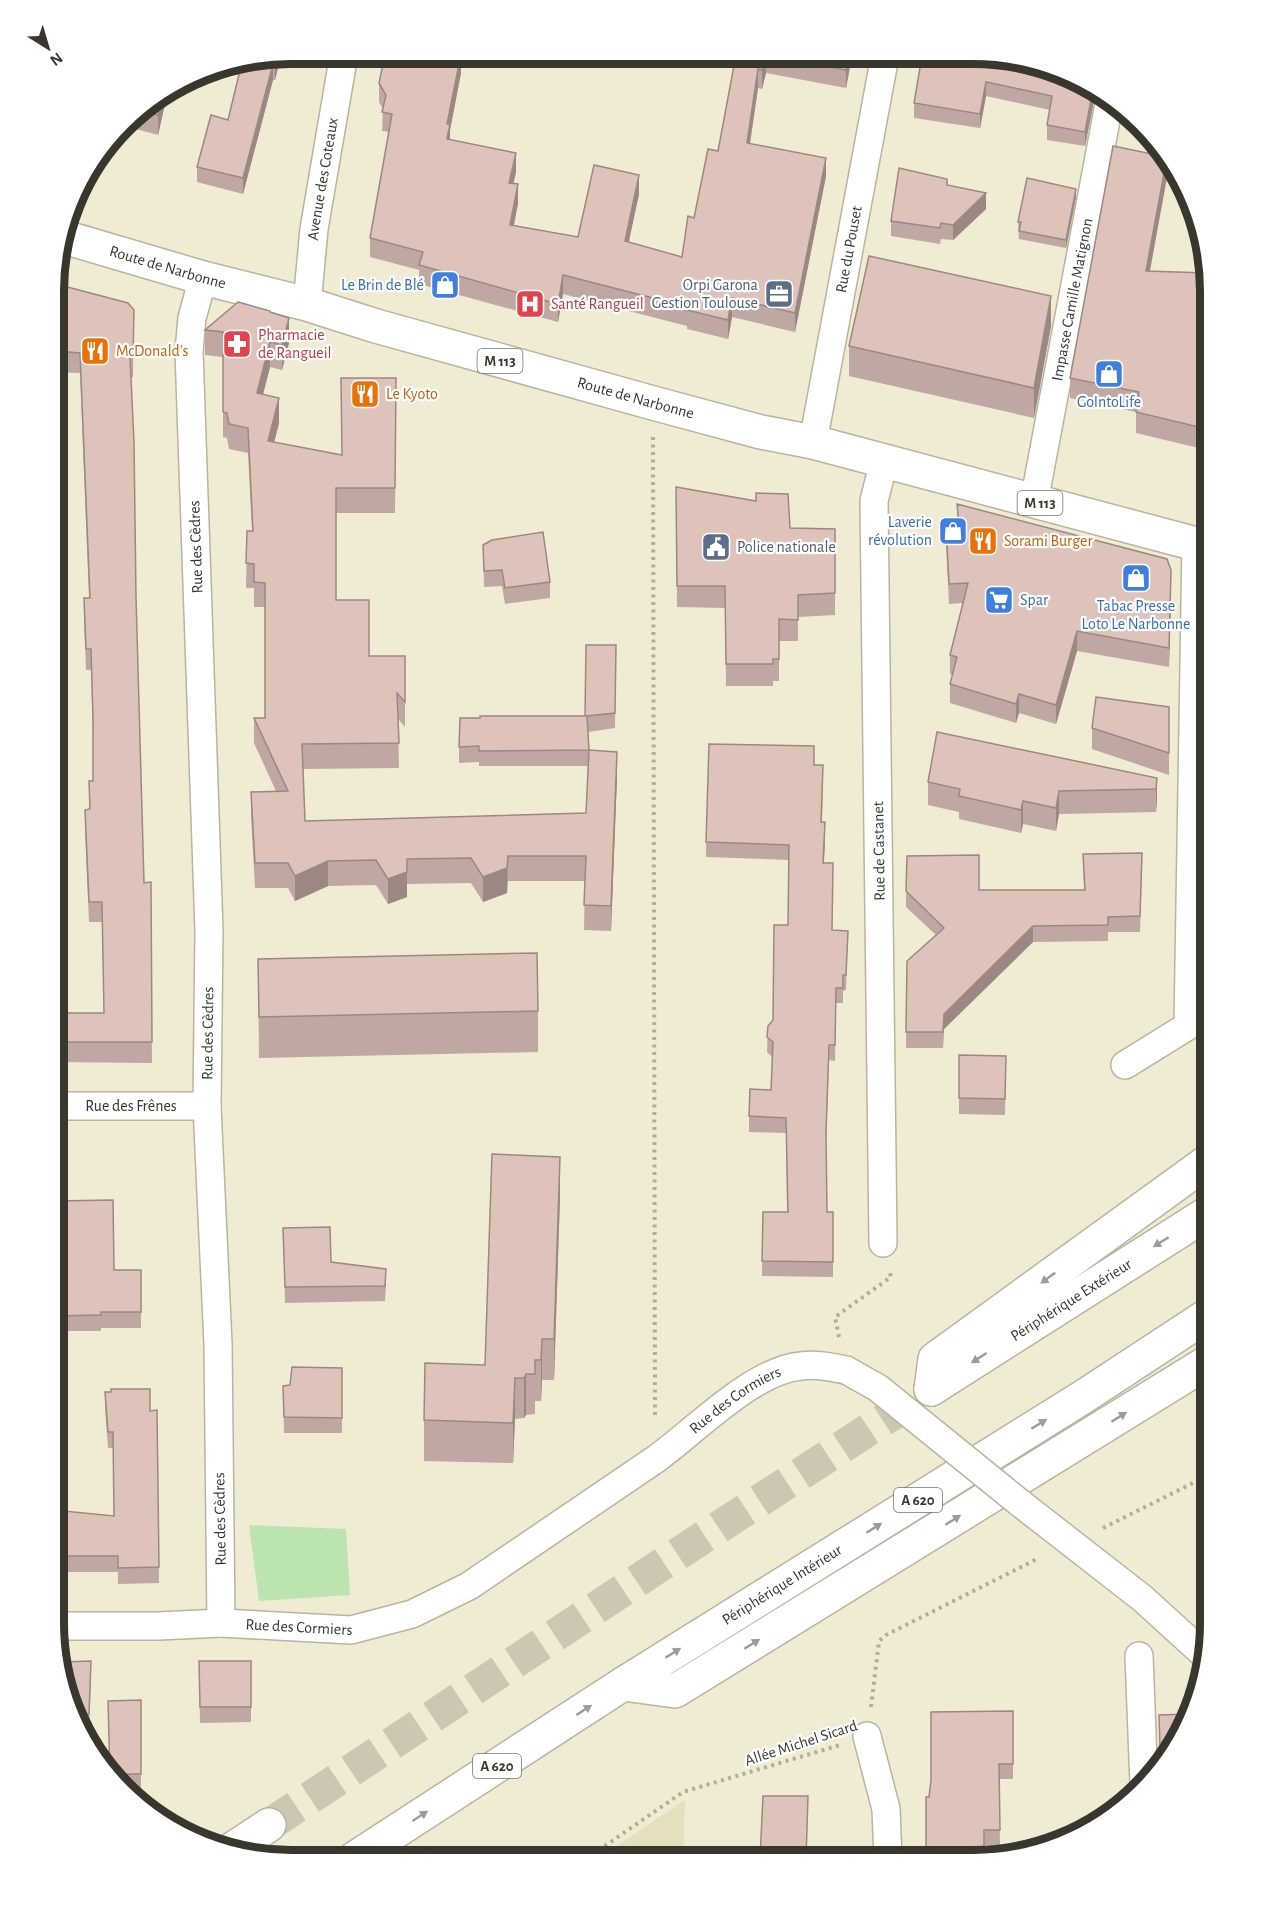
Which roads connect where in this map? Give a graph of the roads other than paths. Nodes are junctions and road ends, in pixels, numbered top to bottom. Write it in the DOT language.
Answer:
graph roads {
  1 [pos="342,65"];
  2 [pos="883,65"];
  3 [pos="1108,108"];
  4 [pos="71,239"];
  5 [pos="203,278"];
  6 [pos="307,304"];
  7 [pos="813,442"];
  8 [pos="884,461"];
  9 [pos="1034,502"];
  10 [pos="1200,545"];
  11 [pos="1200,666"];
  12 [pos="1125,1065"];
  13 [pos="64,1106"];
  14 [pos="207,1106"];
  15 [pos="1200,1167"];
  16 [pos="1200,1218"];
  17 [pos="883,1243"];
  18 [pos="1200,1320"];
  19 [pos="1200,1366"];
  20 [pos="221,1623"];
  21 [pos="64,1626"];
  22 [pos="1199,1650"];
  23 [pos="1138,1656"];
  24 [pos="623,1684"];
  25 [pos="867,1736"];
  26 [pos="1143,1773"];
  27 [pos="269,1825"];
  28 [pos="241,1844"];
  29 [pos="367,1850"];
  30 [pos="888,1850"];
  1 -- 6 [label="street, Avenue des Coteaux"];
  2 -- 7 [label="street, Rue du Pouset"];
  3 -- 9 [label="street, Impasse Camille Matignon"];
  4 -- 5 [label="main road, Route de Narbonne / M 113"];
  5 -- 6 [label="main road, Route de Narbonne / M 113"];
  5 -- 14 [label="street, Rue des Cèdres"];
  6 -- 7 [label="main road, Route de Narbonne / M 113"];
  7 -- 8 [label="main road, Route de Narbonne / M 113"];
  8 -- 9 [label="main road, Route de Narbonne / M 113"];
  8 -- 17 [label="street, Rue de Castanet"];
  9 -- 10 [label="main road, Route de Narbonne / M 113"];
  11 -- 12 [label="street"];
  13 -- 14 [label="street, Rue des Frênes"];
  14 -- 20 [label="street, Rue des Cèdres"];
  15 -- 16 [label="main road, Périphérique Extérieur"];
  24 -- 18 [label="main road, Périphérique Intérieur / A 620, one-way"];
  24 -- 19 [label="main road, one-way"];
  20 -- 21 [label="street"];
  20 -- 22 [label="street, Rue des Cormiers, bridge"];
  23 -- 26 [label="street"];
  29 -- 24 [label="main road, Périphérique Intérieur / A 620, one-way"];
  25 -- 30 [label="street"];
  27 -- 28 [label="main road"];
}
